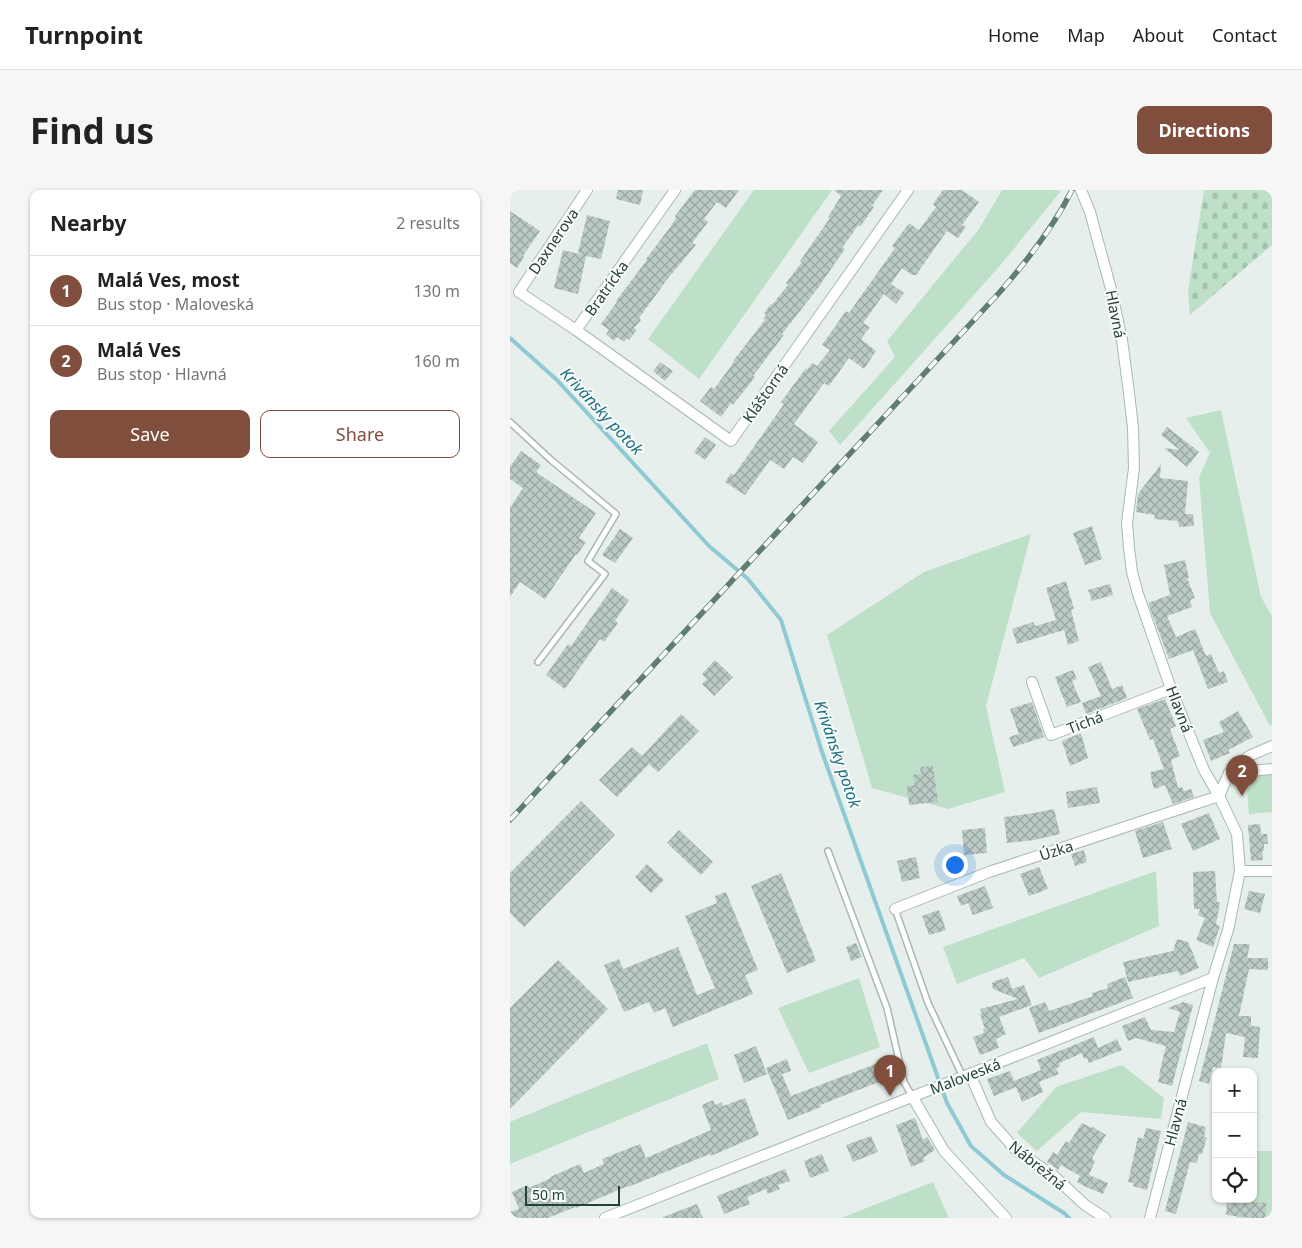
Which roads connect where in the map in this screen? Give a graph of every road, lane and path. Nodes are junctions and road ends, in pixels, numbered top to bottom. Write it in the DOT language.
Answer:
graph roads {
  1 [pos="587,190"];
  2 [pos="676,190"];
  3 [pos="908,190"];
  4 [pos="1081,190"];
  5 [pos="519,292"];
  6 [pos="576,330"];
  7 [pos="510,422"];
  8 [pos="538,662"];
  9 [pos="1032,682"];
  10 [pos="1171,689"];
  11 [pos="1272,746"];
  12 [pos="1272,769"];
  13 [pos="1229,773"];
  14 [pos="1219,796"];
  15 [pos="828,851"];
  16 [pos="1240,870"];
  17 [pos="1272,871"];
  18 [pos="895,909"];
  19 [pos="1214,978"];
  20 [pos="963,1077"];
  21 [pos="915,1095"];
  22 [pos="605,1218"];
  23 [pos="1006,1218"];
  24 [pos="1104,1218"];
  25 [pos="1150,1218"];
  1 -- 5 [label="street, Daxnerova"];
  2 -- 6 [label="street, Bratrícka"];
  3 -- 6 [label="street, Kláštorná"];
  4 -- 10 [label="street, Hlavná"];
  5 -- 6 [label="street, Bratrícka"];
  7 -- 8 [label="lane"];
  9 -- 10 [label="street, Tichá"];
  10 -- 14 [label="street, Hlavná"];
  11 -- 13 [label="street"];
  12 -- 13 [label="street"];
  13 -- 14 [label="street"];
  14 -- 16 [label="street, Hlavná"];
  14 -- 18 [label="street, Úzka"];
  15 -- 21 [label="lane"];
  16 -- 17 [label="street"];
  16 -- 19 [label="street, Hlavná"];
  18 -- 20 [label="lane"];
  19 -- 20 [label="street, Maloveská"];
  19 -- 25 [label="street, Hlavná"];
  20 -- 21 [label="street, Maloveská"];
  20 -- 24 [label="street, Nábrežná"];
  21 -- 22 [label="street, Maloveská"];
  21 -- 23 [label="street"];
}
